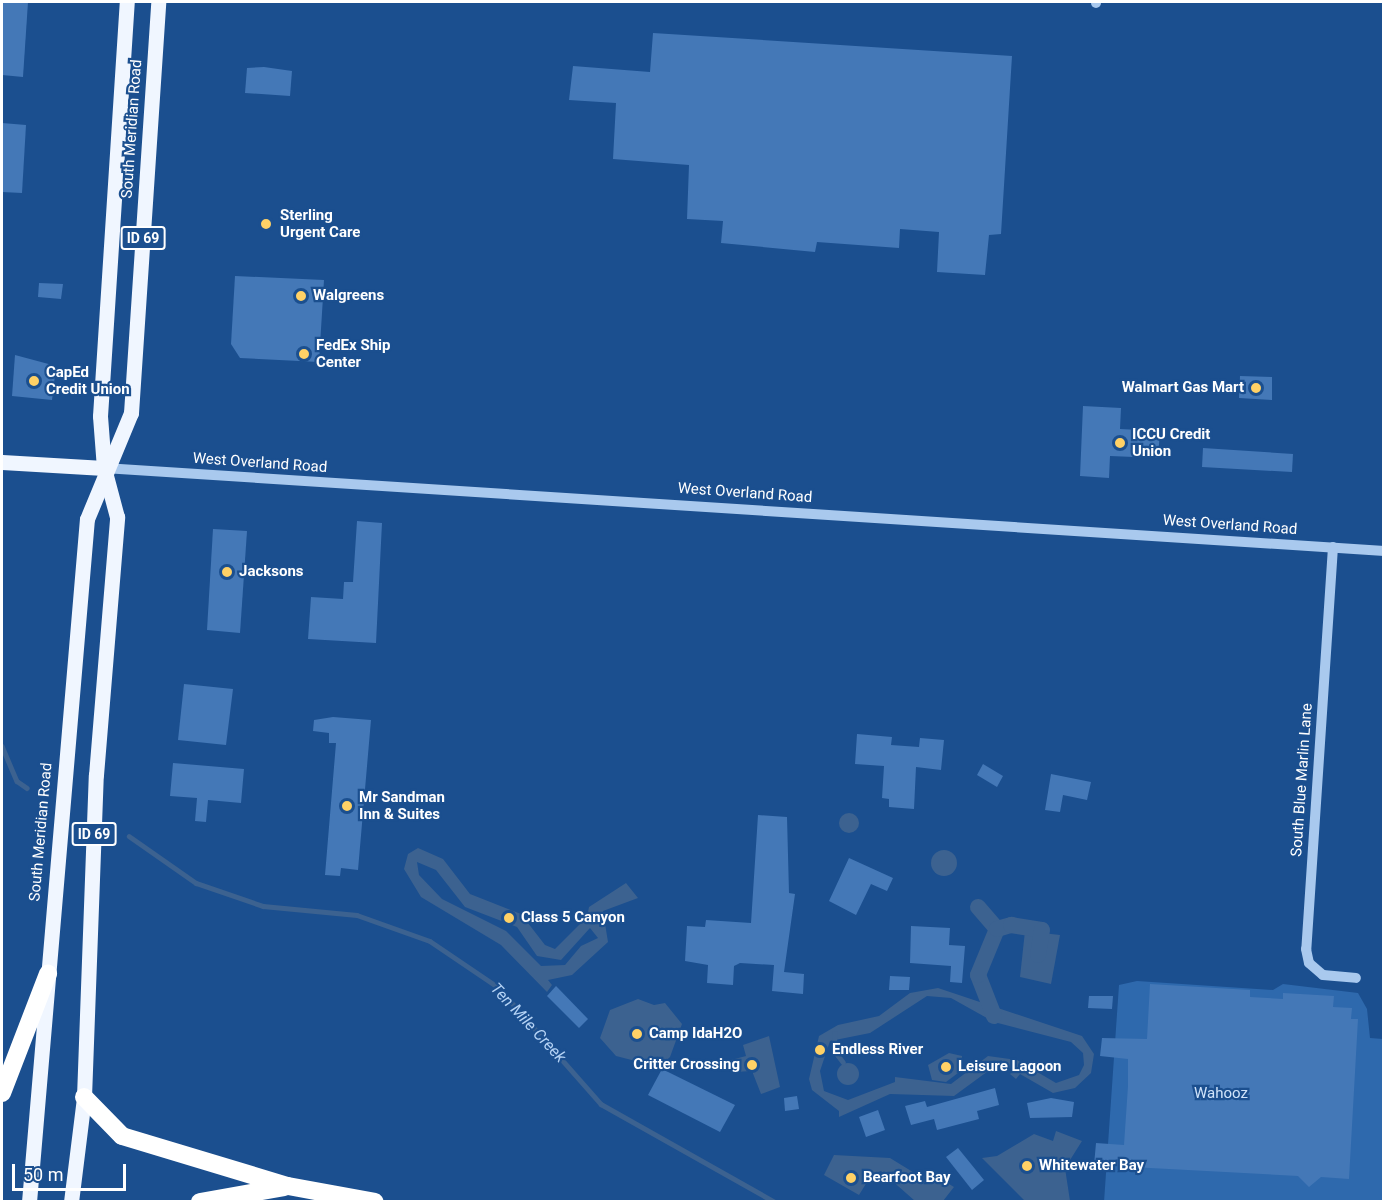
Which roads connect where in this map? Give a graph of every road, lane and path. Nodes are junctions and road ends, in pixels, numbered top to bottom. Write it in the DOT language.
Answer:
graph roads {
  1 [pos="127,2"];
  2 [pos="158,2"];
  3 [pos="2,462"];
  4 [pos="104,468"];
  5 [pos="1333,547"];
  6 [pos="1383,550"];
  7 [pos="48,974"];
  8 [pos="1356,978"];
  9 [pos="2,1093"];
  10 [pos="84,1097"];
  11 [pos="288,1186"];
  12 [pos="29,1202"];
  13 [pos="71,1202"];
  14 [pos="201,1202"];
  15 [pos="375,1202"];
  1 -- 4 [label="main road, South Meridian Road / ID 69"];
  2 -- 4 [label="main road, South Meridian Road / ID 69"];
  3 -- 4 [label="main road"];
  4 -- 5 [label="street, West Overland Road"];
  4 -- 7 [label="main road, South Meridian Road / ID 69"];
  4 -- 10 [label="main road, South Meridian Road / ID 69"];
  5 -- 6 [label="street, West Overland Road"];
  5 -- 8 [label="street, South Blue Marlin Lane"];
  7 -- 9 [label="highway"];
  7 -- 12 [label="main road, South Meridian Road / ID 69"];
  10 -- 11 [label="highway"];
  10 -- 13 [label="main road, South Meridian Road / ID 69"];
  11 -- 14 [label="highway"];
  11 -- 15 [label="highway"];
}
